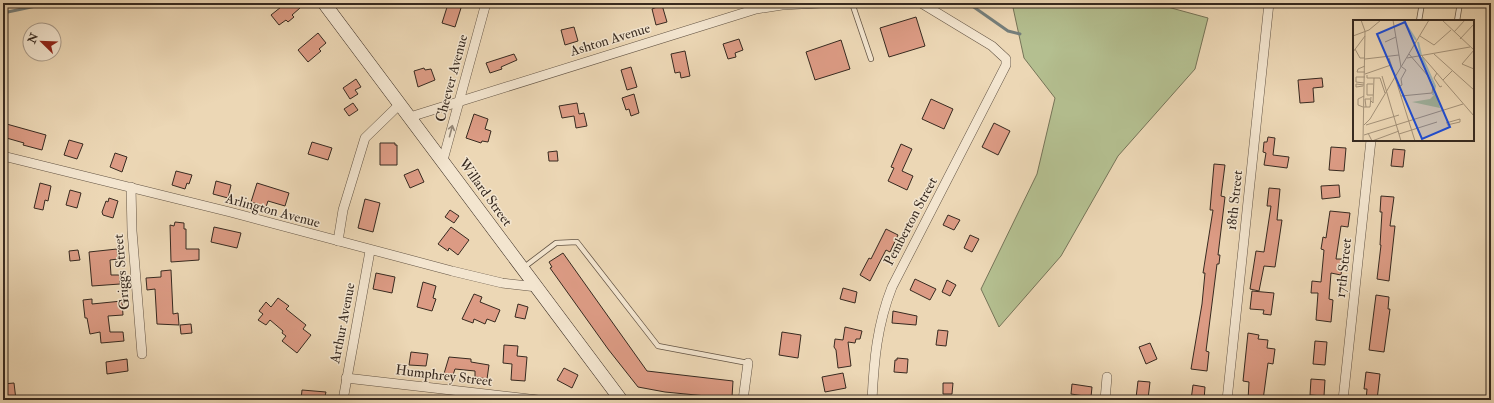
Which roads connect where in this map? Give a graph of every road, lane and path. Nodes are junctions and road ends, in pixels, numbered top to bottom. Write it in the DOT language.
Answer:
graph roads {
  1 [pos="324,3"];
  2 [pos="486,3"];
  3 [pos="822,3"];
  4 [pos="852,3"];
  5 [pos="921,3"];
  6 [pos="1269,3"];
  7 [pos="1422,3"];
  8 [pos="1460,3"];
  9 [pos="1420,20"];
  10 [pos="1457,20"];
  11 [pos="871,59"];
  12 [pos="459,101"];
  13 [pos="400,104"];
  14 [pos="410,117"];
  15 [pos="1371,141"];
  16 [pos="3,156"];
  17 [pos="443,160"];
  18 [pos="131,188"];
  19 [pos="338,242"];
  20 [pos="370,250"];
  21 [pos="523,268"];
  22 [pos="537,287"];
  23 [pos="142,354"];
  24 [pos="748,363"];
  25 [pos="1108,377"];
  26 [pos="346,378"];
  27 [pos="450,390"];
  28 [pos="343,400"];
  29 [pos="449,400"];
  30 [pos="538,400"];
  31 [pos="621,400"];
  32 [pos="743,400"];
  33 [pos="872,400"];
  34 [pos="1105,400"];
  35 [pos="1227,400"];
  36 [pos="1343,400"];
  1 -- 13 [label="main road, Willard Street"];
  2 -- 12 [label="street, Cheever Avenue"];
  3 -- 12 [label="street, Ashton Avenue"];
  4 -- 11 [label="lane"];
  5 -- 33 [label="street, Pemberton Street"];
  6 -- 35 [label="street, 18th Street"];
  7 -- 9 [label="lane"];
  8 -- 10 [label="lane"];
  12 -- 14 [label="street, Ashton Avenue"];
  17 -- 12 [label="street, Cheever Avenue, one-way"];
  13 -- 14 [label="main road, Willard Street"];
  13 -- 19 [label="street"];
  14 -- 17 [label="main road, Willard Street"];
  15 -- 36 [label="street, 17th Street"];
  16 -- 18 [label="street, Arlington Avenue"];
  17 -- 21 [label="main road, Willard Street"];
  18 -- 19 [label="street, Arlington Avenue"];
  18 -- 23 [label="street, Griggs Street"];
  19 -- 20 [label="street, Arlington Avenue"];
  20 -- 22 [label="street, Arlington Avenue"];
  20 -- 26 [label="street, Arthur Avenue"];
  21 -- 22 [label="main road, Willard Street"];
  21 -- 24 [label="lane"];
  22 -- 31 [label="main road, Willard Street"];
  24 -- 32 [label="street"];
  25 -- 34 [label="street"];
  26 -- 27 [label="street, Humphrey Street"];
  26 -- 28 [label="street, Arthur Avenue"];
  27 -- 29 [label="street"];
  27 -- 30 [label="street, Humphrey Street"];
}
